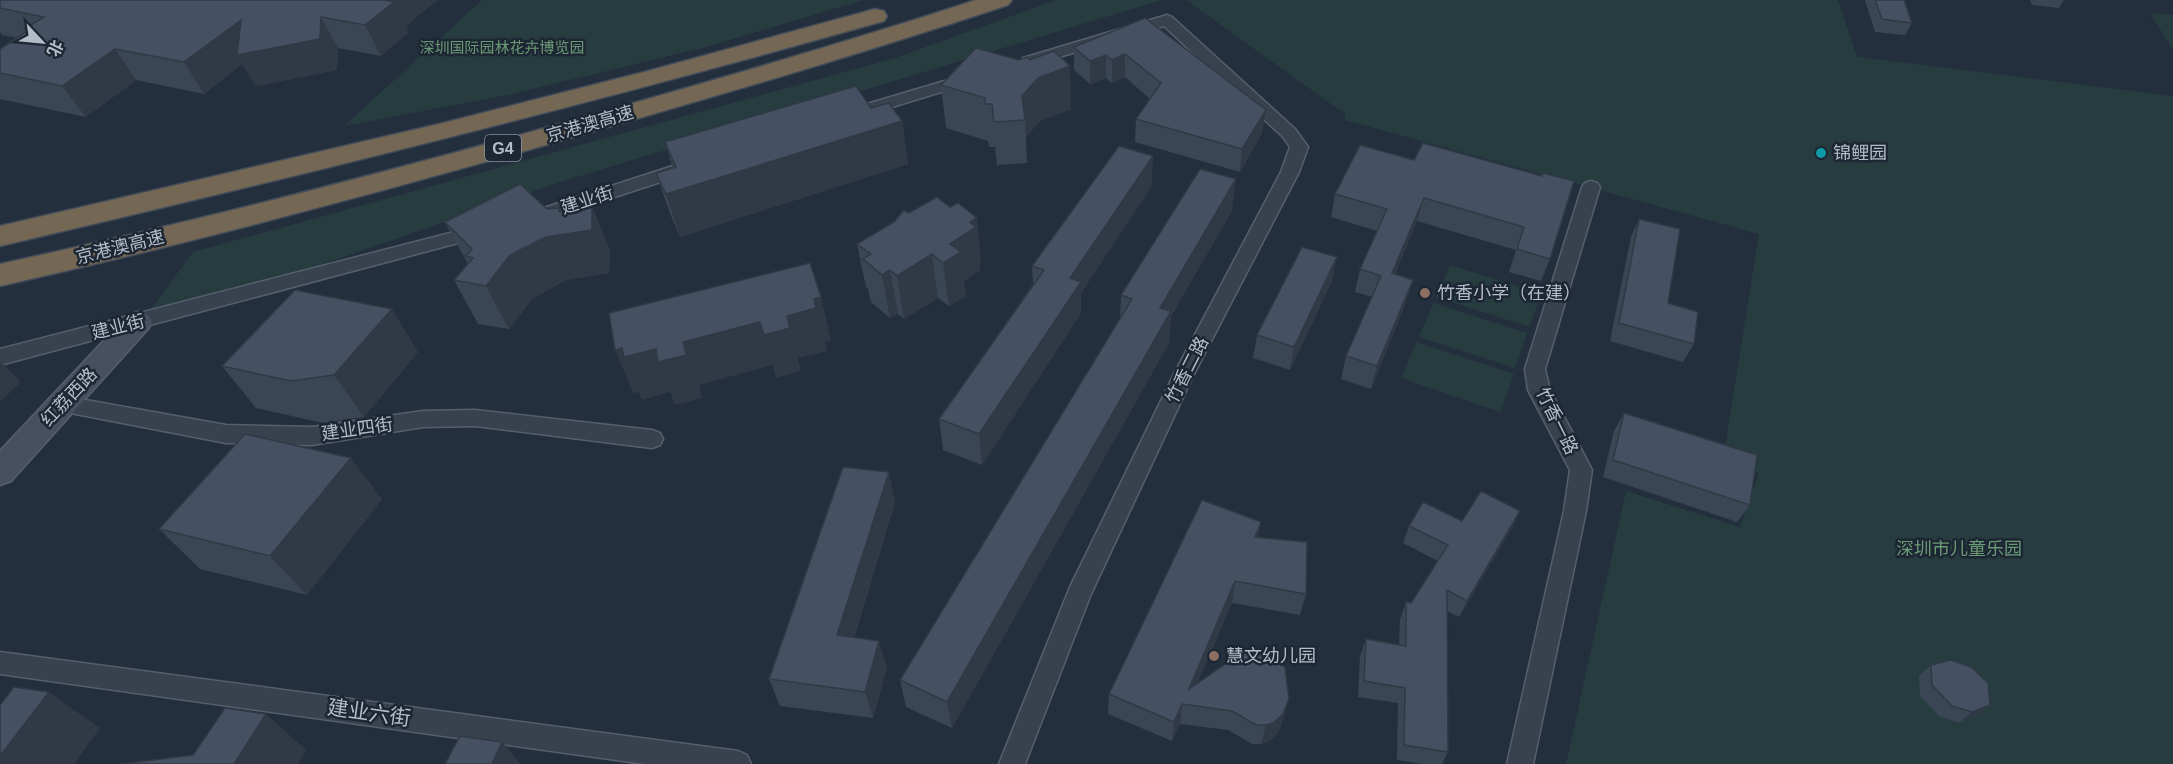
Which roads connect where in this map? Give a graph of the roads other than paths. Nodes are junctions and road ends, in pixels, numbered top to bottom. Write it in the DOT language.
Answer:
graph roads {
  1 [pos="926,0"];
  2 [pos="1000,0"];
  3 [pos="1013,65"];
  4 [pos="980,75"];
  5 [pos="834,120"];
  6 [pos="698,164"];
  7 [pos="1591,187"];
  8 [pos="205,189"];
  9 [pos="516,222"];
  10 [pos="0,223"];
  11 [pos="493,228"];
  12 [pos="0,236"];
  13 [pos="0,276"];
  14 [pos="138,322"];
  15 [pos="0,357"];
  16 [pos="63,404"];
  17 [pos="652,439"];
  18 [pos="0,472"];
  19 [pos="0,663"];
  20 [pos="738,764"];
  21 [pos="1012,764"];
  22 [pos="1520,764"];
  1 -- 8 [label="highway, 京港澳高速 / G4"];
  2 -- 13 [label="highway, 京港澳高速 / G4"];
  3 -- 21 [label="street, 竹香二路"];
  4 -- 5 [label="street"];
  6 -- 9 [label="street, 建业街"];
  7 -- 22 [label="street, 竹香一路"];
  8 -- 10 [label="highway"];
  8 -- 12 [label="highway, 京港澳高速 / G4"];
  11 -- 14 [label="street, 建业街"];
  14 -- 15 [label="street, 建业街"];
  14 -- 16 [label="main road, 红荔西路"];
  16 -- 17 [label="street, 建业四街"];
  16 -- 18 [label="main road, 红荔西路"];
  19 -- 20 [label="street, 建业六街"];
}
